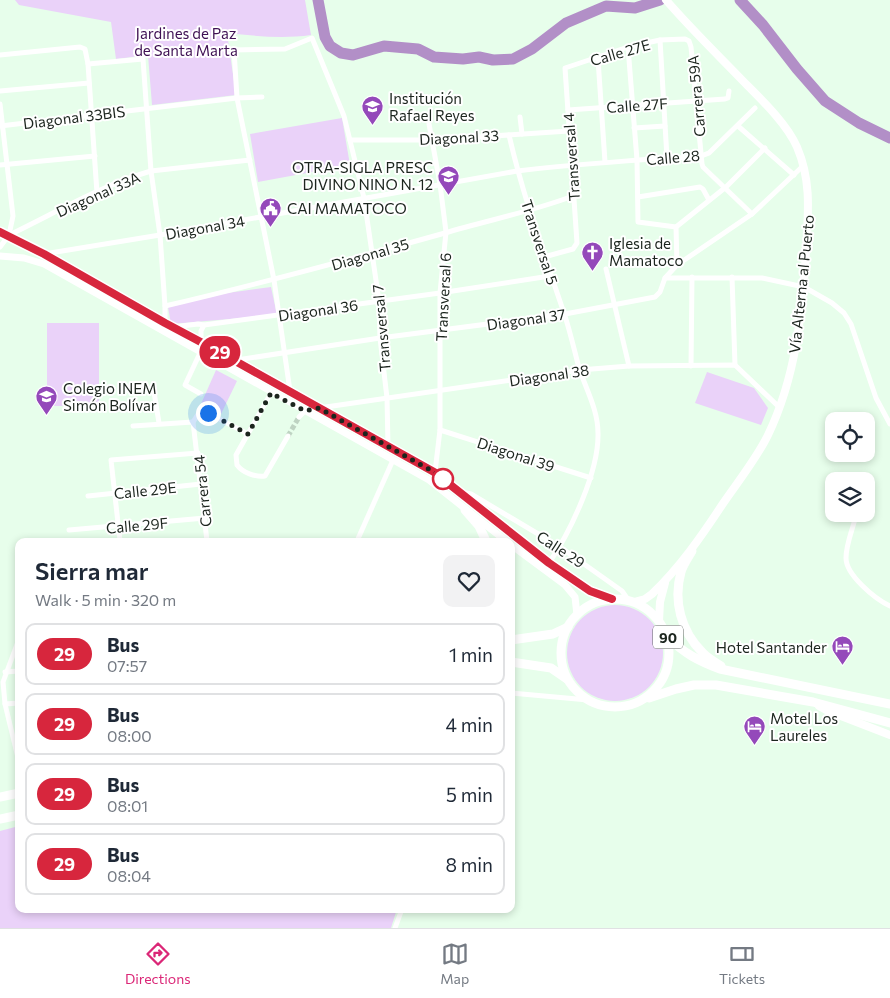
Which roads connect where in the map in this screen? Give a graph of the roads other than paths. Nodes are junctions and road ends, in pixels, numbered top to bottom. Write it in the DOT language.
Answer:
graph roads {
  1 [pos="666,0"];
  2 [pos="672,38"];
  3 [pos="660,40"];
  4 [pos="628,47"];
  5 [pos="0,55"];
  6 [pos="598,58"];
  7 [pos="88,64"];
  8 [pos="567,66"];
  9 [pos="89,83"];
  10 [pos="0,91"];
  11 [pos="729,91"];
  12 [pos="262,97"];
  13 [pos="237,98"];
  14 [pos="696,102"];
  15 [pos="664,103"];
  16 [pos="0,104"];
  17 [pos="632,106"];
  18 [pos="147,108"];
  19 [pos="601,108"];
  20 [pos="755,108"];
  21 [pos="568,110"];
  22 [pos="91,115"];
  23 [pos="520,117"];
  24 [pos="429,124"];
  25 [pos="1,126"];
  26 [pos="665,126"];
  27 [pos="738,126"];
  28 [pos="634,128"];
  29 [pos="569,131"];
  30 [pos="522,134"];
  31 [pos="509,135"];
  32 [pos="350,140"];
  33 [pos="432,140"];
  34 [pos="765,148"];
  35 [pos="95,156"];
  36 [pos="701,157"];
  37 [pos="667,158"];
  38 [pos="250,160"];
  39 [pos="637,160"];
  40 [pos="605,162"];
  41 [pos="573,164"];
  42 [pos="3,165"];
  43 [pos="804,165"];
  44 [pos="151,171"];
  45 [pos="517,171"];
  46 [pos="794,175"];
  47 [pos="440,184"];
  48 [pos="726,187"];
  49 [pos="97,192"];
  50 [pos="573,196"];
  51 [pos="638,197"];
  52 [pos="364,198"];
  53 [pos="709,200"];
  54 [pos="529,211"];
  55 [pos="752,214"];
  56 [pos="262,217"];
  57 [pos="676,227"];
  58 [pos="0,232"];
  59 [pos="446,232"];
  60 [pos="160,235"];
  61 [pos="9,236"];
  62 [pos="0,248"];
  63 [pos="44,254"];
  64 [pos="373,254"];
  65 [pos="0,256"];
  66 [pos="544,257"];
  67 [pos="676,265"];
  68 [pos="606,269"];
  69 [pos="550,276"];
  70 [pos="692,277"];
  71 [pos="732,277"];
  72 [pos="665,278"];
  73 [pos="274,280"];
  74 [pos="804,287"];
  75 [pos="440,293"];
  76 [pos="379,301"];
  77 [pos="164,306"];
  78 [pos="616,306"];
  79 [pos="565,314"];
  80 [pos="280,315"];
  81 [pos="165,323"];
  82 [pos="204,325"];
  83 [pos="173,327"];
  84 [pos="440,330"];
  85 [pos="164,332"];
  86 [pos="380,338"];
  87 [pos="201,341"];
  88 [pos="285,352"];
  89 [pos="200,353"];
  90 [pos="236,360"];
  91 [pos="735,365"];
  92 [pos="630,366"];
  93 [pos="691,366"];
  94 [pos="580,370"];
  95 [pos="440,390"];
  96 [pos="154,392"];
  97 [pos="290,392"];
  98 [pos="271,393"];
  99 [pos="200,394"];
  100 [pos="387,398"];
  101 [pos="779,407"];
  102 [pos="319,408"];
  103 [pos="305,411"];
  104 [pos="299,417"];
  105 [pos="194,422"];
  106 [pos="159,423"];
  107 [pos="890,424"];
  108 [pos="134,426"];
  109 [pos="440,430"];
  110 [pos="248,434"];
  111 [pos="288,436"];
  112 [pos="388,447"];
  113 [pos="198,453"];
  114 [pos="393,460"];
  115 [pos="434,472"];
  116 [pos="591,478"];
  117 [pos="201,484"];
  118 [pos="460,492"];
  119 [pos="115,493"];
  120 [pos="88,496"];
  121 [pos="465,510"];
  122 [pos="205,518"];
  123 [pos="854,522"];
  124 [pos="120,526"];
  125 [pos="68,530"];
  126 [pos="120,538"];
  127 [pos="207,538"];
  128 [pos="358,538"];
  129 [pos="485,538"];
  130 [pos="502,538"];
  131 [pos="560,547"];
  132 [pos="515,548"];
  133 [pos="692,551"];
  134 [pos="549,563"];
  135 [pos="665,582"];
  136 [pos="612,599"];
  137 [pos="632,602"];
  138 [pos="890,606"];
  139 [pos="576,616"];
  140 [pos="659,621"];
  141 [pos="568,627"];
  142 [pos="668,637"];
  143 [pos="515,639"];
  144 [pos="15,649"];
  145 [pos="515,663"];
  146 [pos="15,671"];
  147 [pos="6,672"];
  148 [pos="742,673"];
  149 [pos="568,680"];
  150 [pos="515,693"];
  151 [pos="588,700"];
  152 [pos="644,700"];
  153 [pos="873,700"];
  154 [pos="813,702"];
  155 [pos="15,703"];
  156 [pos="6,704"];
  157 [pos="890,704"];
  158 [pos="890,709"];
  159 [pos="890,723"];
  160 [pos="890,735"];
  161 [pos="15,736"];
  162 [pos="15,793"];
  163 [pos="0,797"];
  164 [pos="15,815"];
  165 [pos="0,819"];
  166 [pos="401,913"];
  167 [pos="395,928"];
  1 -- 43 [label="main road, Vía Alterna al Puerto"];
  2 -- 3 [label="street, Calle 27E"];
  2 -- 14 [label="street, Carrera 59A"];
  3 -- 4 [label="street, Calle 27E"];
  3 -- 15 [label="street"];
  4 -- 6 [label="street, Calle 27E"];
  4 -- 17 [label="street"];
  5 -- 7 [label="street"];
  6 -- 8 [label="street, Calle 27E"];
  6 -- 19 [label="street"];
  7 -- 9 [label="street"];
  7 -- 18 [label="street"];
  8 -- 21 [label="street, Transversal 4"];
  9 -- 10 [label="street"];
  9 -- 22 [label="street"];
  11 -- 14 [label="street, Calle 27F"];
  12 -- 13 [label="street, Diagonal 33BIS"];
  13 -- 18 [label="street, Diagonal 33BIS"];
  13 -- 32 [label="street, Transversal 7"];
  13 -- 38 [label="street"];
  14 -- 15 [label="street, Calle 27F"];
  14 -- 36 [label="street, Carrera 59A"];
  15 -- 17 [label="street, Calle 27F"];
  15 -- 26 [label="street"];
  16 -- 25 [label="street"];
  17 -- 19 [label="street, Calle 27F"];
  17 -- 28 [label="street"];
  18 -- 22 [label="street, Diagonal 33BIS"];
  18 -- 44 [label="street"];
  19 -- 21 [label="street, Calle 27F"];
  19 -- 40 [label="street"];
  20 -- 27 [label="street, Calle 28"];
  21 -- 29 [label="street, Transversal 4"];
  22 -- 25 [label="street, Diagonal 33BIS"];
  22 -- 35 [label="street"];
  23 -- 30 [label="street"];
  24 -- 33 [label="street, Transversal 6"];
  25 -- 42 [label="street"];
  26 -- 28 [label="street"];
  26 -- 37 [label="street"];
  27 -- 34 [label="street"];
  27 -- 36 [label="street, Calle 28"];
  28 -- 39 [label="street"];
  29 -- 30 [label="street, Diagonal 33"];
  29 -- 41 [label="street, Transversal 4"];
  30 -- 31 [label="street, Diagonal 33"];
  31 -- 33 [label="street, Diagonal 33"];
  31 -- 45 [label="street, Transversal 5"];
  32 -- 33 [label="street, Diagonal 33"];
  32 -- 52 [label="street, Transversal 7"];
  33 -- 47 [label="street, Transversal 6"];
  34 -- 46 [label="street"];
  34 -- 48 [label="street"];
  35 -- 42 [label="street"];
  35 -- 49 [label="street"];
  36 -- 37 [label="street, Calle 28"];
  36 -- 48 [label="street, Carrera 59A"];
  37 -- 39 [label="street, Calle 28"];
  38 -- 44 [label="street, Diagonal 33A"];
  38 -- 56 [label="street"];
  39 -- 40 [label="street, Calle 28"];
  39 -- 51 [label="street"];
  40 -- 41 [label="street, Calle 28"];
  41 -- 45 [label="street, Diagonal 34"];
  41 -- 50 [label="street, Transversal 4"];
  42 -- 61 [label="street"];
  43 -- 46 [label="street"];
  43 -- 74 [label="main road, Vía Alterna al Puerto"];
  44 -- 49 [label="street, Diagonal 33A"];
  44 -- 60 [label="street"];
  45 -- 47 [label="street, Diagonal 34"];
  45 -- 54 [label="street, Transversal 5"];
  46 -- 55 [label="street"];
  47 -- 52 [label="street, Diagonal 34"];
  47 -- 59 [label="street, Transversal 6"];
  48 -- 53 [label="street"];
  48 -- 55 [label="street, Carrera 59A"];
  49 -- 61 [label="street, Diagonal 33A"];
  50 -- 54 [label="street, Diagonal 35"];
  50 -- 66 [label="street, Transversal 4"];
  51 -- 53 [label="street"];
  51 -- 57 [label="street"];
  52 -- 56 [label="street, Diagonal 34"];
  52 -- 64 [label="street, Transversal 7"];
  53 -- 57 [label="street"];
  54 -- 59 [label="street, Diagonal 35"];
  54 -- 66 [label="street, Transversal 5"];
  55 -- 67 [label="street"];
  56 -- 60 [label="street, Diagonal 34"];
  56 -- 73 [label="street"];
  57 -- 67 [label="street"];
  58 -- 61 [label="main road"];
  59 -- 64 [label="street, Diagonal 35"];
  59 -- 75 [label="street, Transversal 6"];
  60 -- 63 [label="street, Diagonal 34"];
  60 -- 77 [label="street"];
  61 -- 62 [label="street"];
  61 -- 63 [label="main road"];
  63 -- 81 [label="main road"];
  64 -- 73 [label="street, Diagonal 35"];
  64 -- 76 [label="street, Transversal 7"];
  65 -- 85 [label="main road"];
  66 -- 69 [label="street, Transversal 5"];
  67 -- 72 [label="street"];
  68 -- 78 [label="street"];
  69 -- 75 [label="street, Diagonal 36"];
  69 -- 79 [label="street, Transversal 5"];
  70 -- 71 [label="street"];
  70 -- 72 [label="street"];
  70 -- 93 [label="street"];
  71 -- 74 [label="street"];
  71 -- 91 [label="street"];
  72 -- 78 [label="street, Diagonal 37"];
  73 -- 77 [label="street, Diagonal 35"];
  73 -- 80 [label="street"];
  74 -- 101 [label="main road, Vía Alterna al Puerto"];
  74 -- 107 [label="street"];
  75 -- 76 [label="street, Diagonal 36"];
  75 -- 84 [label="street, Transversal 6"];
  76 -- 80 [label="street, Diagonal 36"];
  76 -- 86 [label="street, Transversal 7"];
  77 -- 81 [label="street"];
  78 -- 79 [label="street, Diagonal 37"];
  78 -- 92 [label="street"];
  79 -- 84 [label="street, Diagonal 37"];
  79 -- 94 [label="street, Transversal 5"];
  80 -- 82 [label="street, Diagonal 36"];
  80 -- 88 [label="street"];
  81 -- 83 [label="main road"];
  81 -- 85 [label="street"];
  82 -- 83 [label="street, Diagonal 36"];
  82 -- 87 [label="street"];
  83 -- 85 [label="street"];
  83 -- 87 [label="main road"];
  84 -- 86 [label="street, Diagonal 37"];
  84 -- 95 [label="street, Transversal 6"];
  85 -- 89 [label="main road"];
  86 -- 88 [label="street, Diagonal 37"];
  86 -- 100 [label="street, Transversal 7"];
  87 -- 90 [label="main road"];
  88 -- 90 [label="street, Diagonal 37"];
  88 -- 97 [label="street"];
  89 -- 98 [label="main road"];
  89 -- 99 [label="street"];
  90 -- 97 [label="main road"];
  91 -- 93 [label="street, Diagonal 38"];
  91 -- 101 [label="street"];
  92 -- 93 [label="street, Diagonal 38"];
  92 -- 94 [label="street, Diagonal 38"];
  94 -- 95 [label="street, Diagonal 38"];
  94 -- 116 [label="street, Transversal 5"];
  95 -- 100 [label="street, Diagonal 38"];
  95 -- 109 [label="street, Transversal 6"];
  96 -- 106 [label="street"];
  97 -- 102 [label="main road"];
  98 -- 103 [label="main road"];
  98 -- 110 [label="street"];
  100 -- 102 [label="street, Diagonal 38"];
  100 -- 112 [label="street, Transversal 7"];
  101 -- 133 [label="main road, Vía Alterna al Puerto"];
  102 -- 103 [label="street, Diagonal 38"];
  102 -- 112 [label="main road"];
  103 -- 104 [label="street"];
  103 -- 114 [label="main road"];
  105 -- 106 [label="street"];
  105 -- 110 [label="street"];
  105 -- 113 [label="street, Carrera 54"];
  106 -- 108 [label="street"];
  109 -- 115 [label="street, Transversal 6"];
  109 -- 116 [label="street, Diagonal 39"];
  110 -- 111 [label="street"];
  112 -- 115 [label="main road"];
  113 -- 117 [label="street, Carrera 54"];
  113 -- 119 [label="street"];
  114 -- 121 [label="main road"];
  114 -- 128 [label="street"];
  115 -- 118 [label="main road"];
  116 -- 131 [label="street, Transversal 5"];
  117 -- 119 [label="street, Calle 29E"];
  117 -- 122 [label="street, Carrera 54"];
  118 -- 131 [label="street, Calle 29"];
  118 -- 134 [label="main road"];
  119 -- 120 [label="street, Calle 29E"];
  119 -- 124 [label="street"];
  121 -- 129 [label="highway"];
  121 -- 130 [label="main road"];
  122 -- 124 [label="street, Calle 29F"];
  122 -- 127 [label="street, Carrera 54"];
  123 -- 138 [label="street"];
  124 -- 125 [label="street, Calle 29F"];
  124 -- 126 [label="street"];
  131 -- 134 [label="street, Transversal 5"];
  131 -- 137 [label="street, Calle 29"];
  132 -- 139 [label="main road"];
  133 -- 135 [label="main road, Vía Alterna al Puerto"];
  133 -- 148 [label="highway"];
  134 -- 136 [label="main road"];
  135 -- 137 [label="main road, Vía Alterna al Puerto"];
  135 -- 140 [label="main road, Vía Alterna al Puerto"];
  136 -- 137 [label="highway, 90"];
  136 -- 139 [label="highway, 90"];
  137 -- 140 [label="highway, 90"];
  139 -- 141 [label="highway, 90"];
  140 -- 142 [label="highway, 90"];
  141 -- 143 [label="highway"];
  141 -- 149 [label="highway, 90"];
  142 -- 148 [label="highway, 90"];
  142 -- 152 [label="highway, 90"];
  144 -- 147 [label="street"];
  145 -- 149 [label="highway, 90"];
  146 -- 147 [label="street"];
  147 -- 156 [label="street"];
  148 -- 153 [label="highway, 90"];
  149 -- 151 [label="highway, 90"];
  150 -- 151 [label="street"];
  151 -- 152 [label="highway, 90"];
  152 -- 154 [label="highway, 90"];
  153 -- 157 [label="highway, 90"];
  153 -- 158 [label="main road"];
  154 -- 159 [label="highway, 90"];
  154 -- 160 [label="main road"];
  155 -- 156 [label="street"];
  156 -- 161 [label="street"];
  162 -- 163 [label="highway"];
  164 -- 165 [label="highway"];
  166 -- 167 [label="street"];
}
